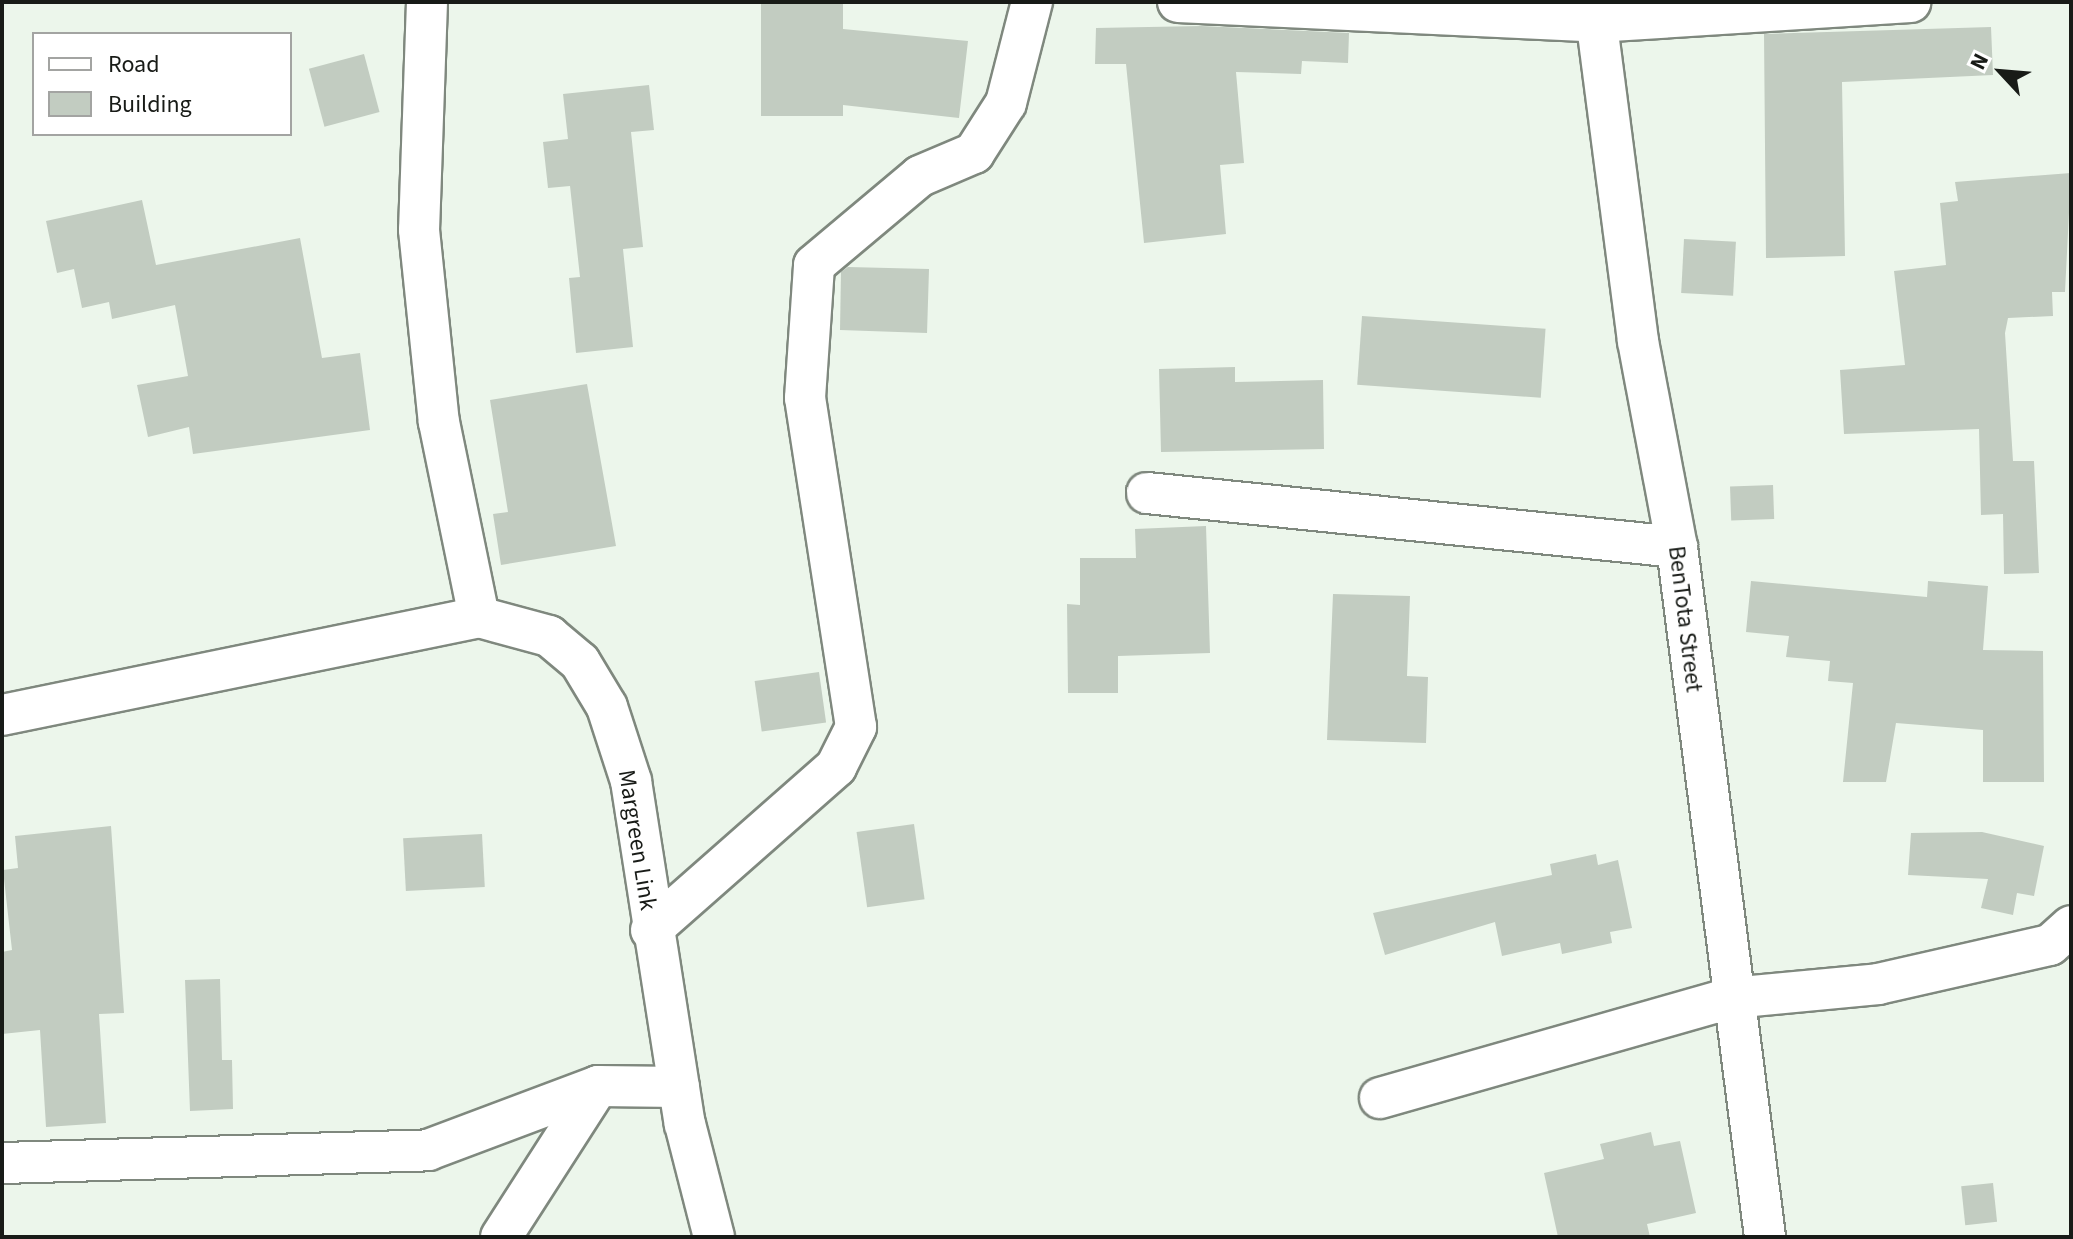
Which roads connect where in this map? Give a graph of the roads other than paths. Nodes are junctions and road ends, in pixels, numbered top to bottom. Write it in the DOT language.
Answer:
graph roads {
  1 [pos="427,2"];
  2 [pos="1032,2"];
  3 [pos="1178,2"];
  4 [pos="1910,2"];
  5 [pos="1594,12"];
  6 [pos="1147,493"];
  7 [pos="1677,547"];
  8 [pos="479,617"];
  9 [pos="2,715"];
  10 [pos="2071,926"];
  11 [pos="651,930"];
  12 [pos="1731,998"];
  13 [pos="598,1086"];
  14 [pos="679,1087"];
  15 [pos="1380,1098"];
  16 [pos="2,1163"];
  17 [pos="501,1237"];
  18 [pos="714,1237"];
  19 [pos="1765,1237"];
  1 -- 8 [label="street"];
  2 -- 11 [label="street"];
  3 -- 5 [label="street"];
  4 -- 5 [label="street"];
  5 -- 7 [label="street, BenTota Street"];
  6 -- 7 [label="street"];
  7 -- 12 [label="street, BenTota Street"];
  8 -- 9 [label="street, Margreen Link"];
  8 -- 11 [label="street, Margreen Link"];
  10 -- 12 [label="street"];
  11 -- 14 [label="street, Margreen Link"];
  12 -- 15 [label="street"];
  12 -- 19 [label="street, BenTota Street"];
  13 -- 14 [label="street"];
  13 -- 16 [label="street"];
  13 -- 17 [label="street"];
  14 -- 18 [label="street, Margreen Link"];
}
